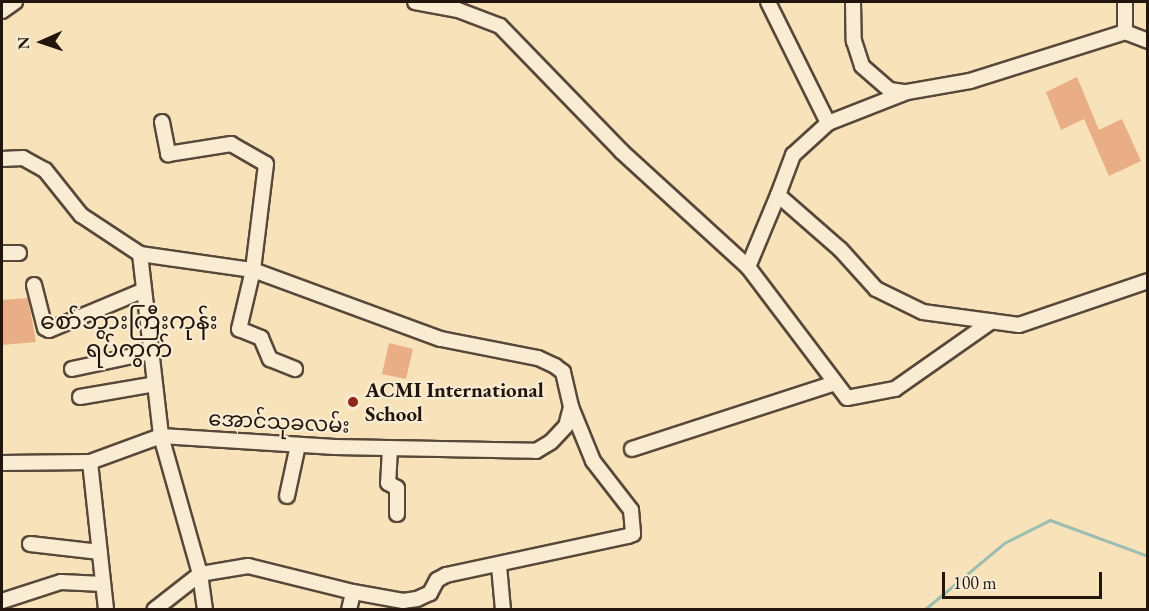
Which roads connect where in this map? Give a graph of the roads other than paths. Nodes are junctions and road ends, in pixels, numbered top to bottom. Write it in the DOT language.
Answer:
graph roads {
  1 [pos="15,2"];
  2 [pos="415,2"];
  3 [pos="768,2"];
  4 [pos="853,2"];
  5 [pos="1125,2"];
  6 [pos="2,11"];
  7 [pos="1125,32"];
  8 [pos="1148,42"];
  9 [pos="907,92"];
  10 [pos="162,122"];
  11 [pos="828,123"];
  12 [pos="2,159"];
  13 [pos="778,195"];
  14 [pos="19,253"];
  15 [pos="2,254"];
  16 [pos="140,254"];
  17 [pos="748,267"];
  18 [pos="253,270"];
  19 [pos="1148,281"];
  20 [pos="34,285"];
  21 [pos="144,290"];
  22 [pos="992,321"];
  23 [pos="151,352"];
  24 [pos="72,369"];
  25 [pos="295,369"];
  26 [pos="835,383"];
  27 [pos="155,384"];
  28 [pos="80,397"];
  29 [pos="571,407"];
  30 [pos="161,436"];
  31 [pos="297,445"];
  32 [pos="390,448"];
  33 [pos="632,449"];
  34 [pos="90,462"];
  35 [pos="2,463"];
  36 [pos="287,496"];
  37 [pos="397,514"];
  38 [pos="30,544"];
  39 [pos="100,552"];
  40 [pos="499,566"];
  41 [pos="200,574"];
  42 [pos="103,584"];
  43 [pos="353,592"];
  44 [pos="2,601"];
  45 [pos="106,609"];
  46 [pos="154,609"];
  47 [pos="205,609"];
  48 [pos="349,609"];
  49 [pos="503,609"];
  1 -- 6 [label="street"];
  2 -- 17 [label="street"];
  3 -- 11 [label="street"];
  4 -- 9 [label="street"];
  5 -- 7 [label="street"];
  7 -- 8 [label="street"];
  7 -- 9 [label="street"];
  9 -- 11 [label="street"];
  10 -- 18 [label="street"];
  11 -- 13 [label="street"];
  12 -- 16 [label="street"];
  13 -- 17 [label="street"];
  13 -- 22 [label="street"];
  14 -- 15 [label="street"];
  16 -- 18 [label="street"];
  16 -- 21 [label="street"];
  17 -- 26 [label="street"];
  18 -- 25 [label="street"];
  18 -- 29 [label="street"];
  19 -- 22 [label="street"];
  20 -- 21 [label="street"];
  21 -- 23 [label="street"];
  22 -- 26 [label="street"];
  23 -- 24 [label="street"];
  23 -- 27 [label="street"];
  26 -- 33 [label="street"];
  27 -- 28 [label="street"];
  27 -- 30 [label="street"];
  29 -- 32 [label="street, အောင်သုခလမ်း"];
  29 -- 40 [label="street"];
  30 -- 31 [label="street, အောင်သုခလမ်း"];
  30 -- 34 [label="street, အောင်သုခလမ်း"];
  30 -- 41 [label="street"];
  31 -- 32 [label="street, အောင်သုခလမ်း"];
  31 -- 36 [label="street"];
  32 -- 37 [label="street"];
  34 -- 35 [label="street, အောင်သုခလမ်း"];
  34 -- 39 [label="street"];
  38 -- 39 [label="street"];
  39 -- 42 [label="street"];
  40 -- 43 [label="street"];
  40 -- 49 [label="street"];
  41 -- 43 [label="street"];
  41 -- 46 [label="street"];
  41 -- 47 [label="street"];
  42 -- 44 [label="street"];
  42 -- 45 [label="street"];
  43 -- 48 [label="street"];
}
